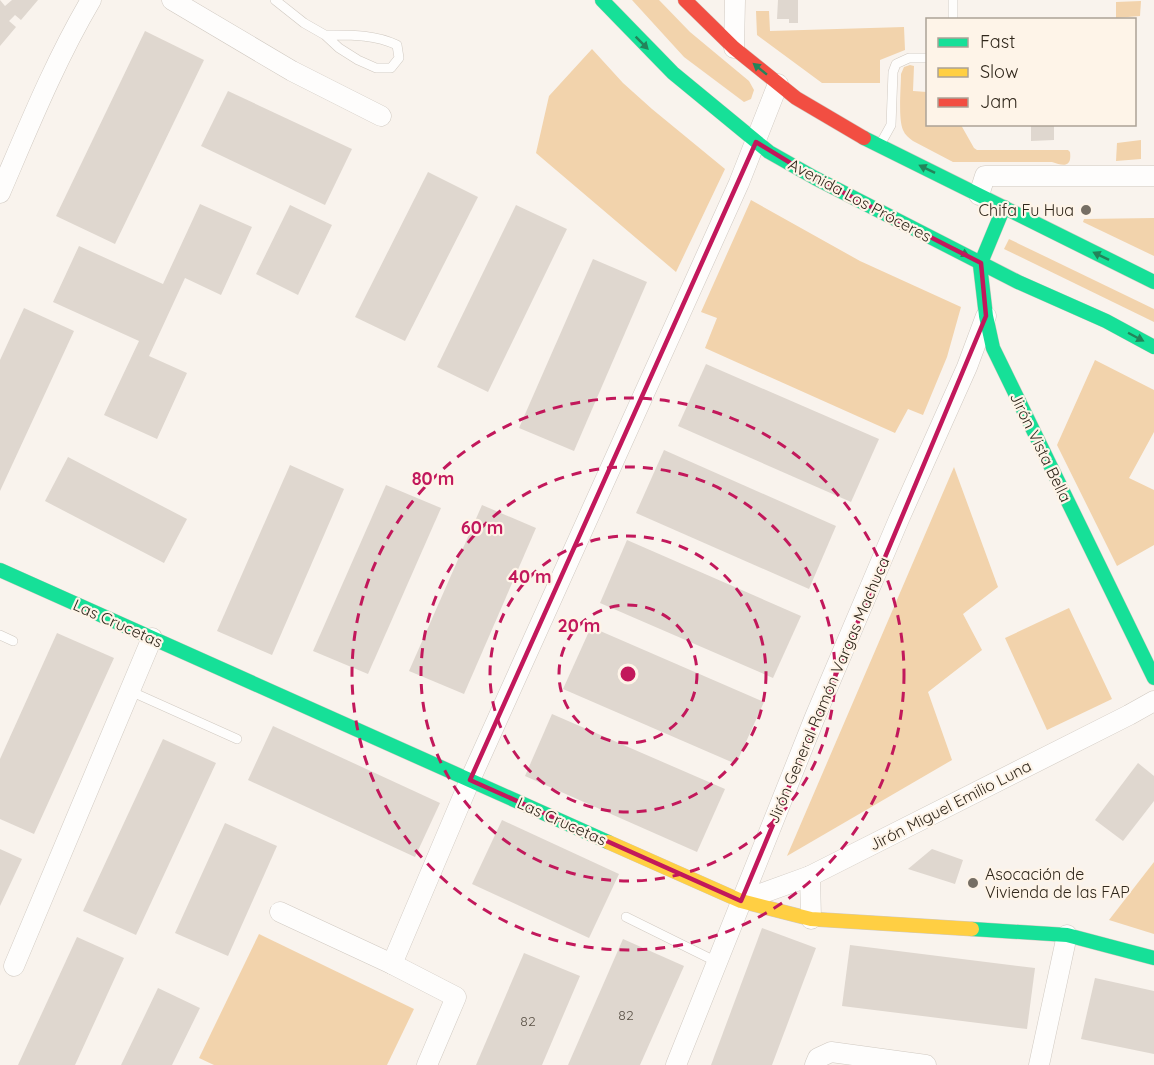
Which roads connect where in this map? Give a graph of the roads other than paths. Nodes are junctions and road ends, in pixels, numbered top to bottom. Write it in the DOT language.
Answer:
graph roads {
  1 [pos="91,0"];
  2 [pos="172,0"];
  3 [pos="275,0"];
  4 [pos="602,0"];
  5 [pos="685,0"];
  6 [pos="735,0"];
  7 [pos="953,0"];
  8 [pos="953,18"];
  9 [pos="325,35"];
  10 [pos="734,48"];
  11 [pos="926,58"];
  12 [pos="778,84"];
  13 [pos="381,116"];
  14 [pos="756,142"];
  15 [pos="879,145"];
  16 [pos="1154,176"];
  17 [pos="0,193"];
  18 [pos="979,195"];
  19 [pos="1005,207"];
  20 [pos="981,263"];
  21 [pos="1154,282"];
  22 [pos="986,316"];
  23 [pos="1154,347"];
  24 [pos="0,570"];
  25 [pos="0,635"];
  26 [pos="152,638"];
  27 [pos="13,640"];
  28 [pos="1154,678"];
  29 [pos="130,692"];
  30 [pos="1154,701"];
  31 [pos="237,740"];
  32 [pos="470,780"];
  33 [pos="810,876"];
  34 [pos="741,901"];
  35 [pos="279,912"];
  36 [pos="626,917"];
  37 [pos="811,919"];
  38 [pos="1067,935"];
  39 [pos="1154,958"];
  40 [pos="717,962"];
  41 [pos="392,964"];
  42 [pos="14,966"];
  43 [pos="427,1065"];
  44 [pos="676,1065"];
  45 [pos="815,1065"];
  46 [pos="926,1065"];
  47 [pos="1039,1065"];
  1 -- 17 [label="street"];
  2 -- 13 [label="street"];
  3 -- 9 [label="lane"];
  4 -- 14 [label="street, Avenida Los Próceres, one-way"];
  5 -- 10 [label="street"];
  6 -- 10 [label="street"];
  7 -- 8 [label="lane"];
  9 -- 9 [label="lane"];
  12 -- 10 [label="street, one-way"];
  11 -- 15 [label="lane"];
  12 -- 14 [label="street"];
  12 -- 15 [label="street"];
  14 -- 20 [label="street, Avenida Los Próceres, one-way"];
  14 -- 32 [label="street"];
  18 -- 15 [label="street, one-way"];
  16 -- 18 [label="street"];
  18 -- 19 [label="street"];
  19 -- 20 [label="street, Jirón Vista Bella"];
  21 -- 19 [label="street, one-way"];
  20 -- 22 [label="street, Jirón Vista Bella"];
  20 -- 23 [label="street, Avenida Los Próceres, one-way"];
  22 -- 28 [label="street, Jirón Vista Bella"];
  22 -- 34 [label="street, Jirón General Ramón Vargas Machuca"];
  24 -- 26 [label="street, Las Crucetas"];
  25 -- 27 [label="lane"];
  26 -- 29 [label="street"];
  26 -- 32 [label="street, Las Crucetas"];
  29 -- 31 [label="lane"];
  29 -- 42 [label="street"];
  30 -- 33 [label="street, Jirón Miguel Emilio Luna"];
  32 -- 34 [label="street, Las Crucetas"];
  32 -- 41 [label="street"];
  33 -- 34 [label="street, Jirón Miguel Emilio Luna"];
  33 -- 37 [label="street"];
  34 -- 37 [label="street, Las Crucetas"];
  34 -- 40 [label="street, Jirón General Ramón Vargas Machuca"];
  35 -- 41 [label="street"];
  36 -- 40 [label="lane"];
  37 -- 38 [label="street, Las Crucetas"];
  38 -- 39 [label="street, Las Crucetas"];
  38 -- 47 [label="street"];
  40 -- 44 [label="street, Jirón General Ramón Vargas Machuca"];
  41 -- 43 [label="street"];
  45 -- 46 [label="street"];
}
